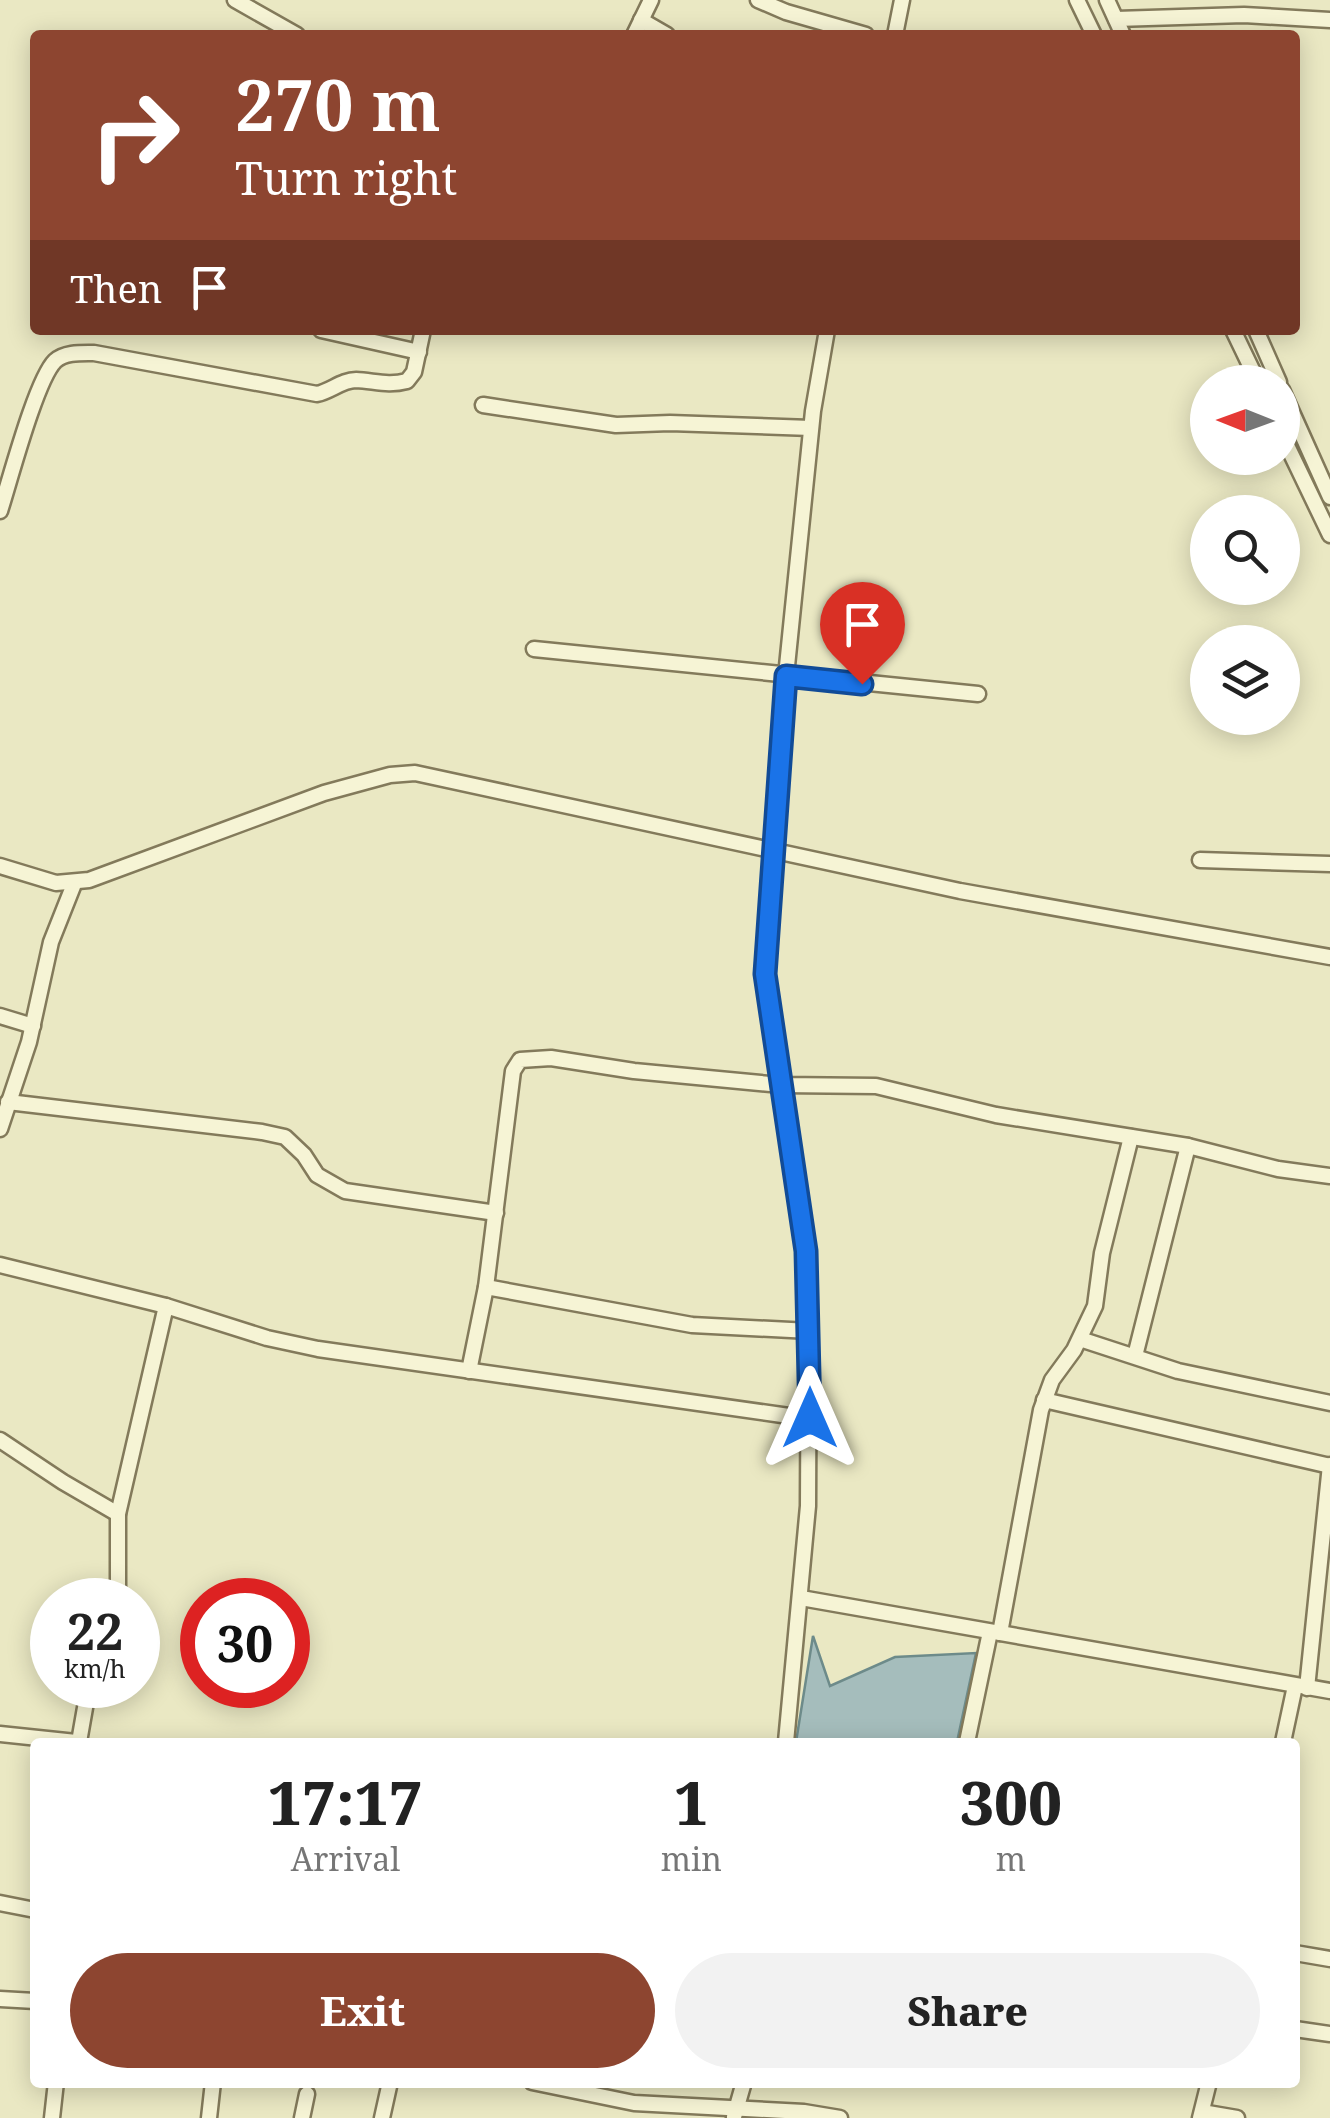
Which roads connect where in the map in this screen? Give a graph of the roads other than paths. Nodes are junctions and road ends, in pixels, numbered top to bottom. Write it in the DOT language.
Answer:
graph roads {
  1 [pos="235,0"];
  2 [pos="651,0"];
  3 [pos="758,0"];
  4 [pos="902,0"];
  5 [pos="1077,0"];
  6 [pos="1107,0"];
  7 [pos="641,20"];
  8 [pos="1116,20"];
  9 [pos="1330,20"];
  10 [pos="288,30"];
  11 [pos="636,30"];
  12 [pos="658,30"];
  13 [pos="849,30"];
  14 [pos="896,30"];
  15 [pos="1092,30"];
  16 [pos="1121,30"];
  17 [pos="343,335"];
  18 [pos="422,335"];
  19 [pos="826,335"];
  20 [pos="1235,335"];
  21 [pos="1258,335"];
  22 [pos="419,352"];
  23 [pos="1250,365"];
  24 [pos="1271,365"];
  25 [pos="484,405"];
  26 [pos="812,428"];
  27 [pos="1300,430"];
  28 [pos="1300,473"];
  29 [pos="1330,497"];
  30 [pos="0,511"];
  31 [pos="1330,536"];
  32 [pos="534,648"];
  33 [pos="786,676"];
  34 [pos="978,694"];
  35 [pos="772,850"];
  36 [pos="1200,860"];
  37 [pos="1330,864"];
  38 [pos="0,866"];
  39 [pos="74,884"];
  40 [pos="1330,957"];
  41 [pos="0,1016"];
  42 [pos="33,1026"];
  43 [pos="781,1085"];
  44 [pos="8,1102"];
  45 [pos="0,1130"];
  46 [pos="1131,1137"];
  47 [pos="1188,1146"];
  48 [pos="1330,1176"];
  49 [pos="496,1213"];
  50 [pos="0,1265"];
  51 [pos="486,1287"];
  52 [pos="166,1306"];
  53 [pos="810,1331"];
  54 [pos="1080,1338"];
  55 [pos="1135,1356"];
  56 [pos="469,1371"];
  57 [pos="1044,1400"];
  58 [pos="1330,1403"];
  59 [pos="810,1418"];
  60 [pos="0,1440"];
  61 [pos="1330,1465"];
  62 [pos="118,1514"];
  63 [pos="118,1578"];
  64 [pos="801,1598"];
  65 [pos="995,1632"];
  66 [pos="1301,1687"];
  67 [pos="1330,1691"];
  68 [pos="85,1708"];
  69 [pos="0,1734"];
  70 [pos="39,1738"];
  71 [pos="79,1738"];
  72 [pos="786,1738"];
  73 [pos="968,1738"];
  74 [pos="1285,1738"];
  75 [pos="0,1903"];
  76 [pos="30,1909"];
  77 [pos="1300,1954"];
  78 [pos="1330,1959"];
  79 [pos="0,1999"];
  80 [pos="30,2001"];
  81 [pos="1300,2030"];
  82 [pos="1330,2034"];
  83 [pos="55,2088"];
  84 [pos="212,2088"];
  85 [pos="389,2088"];
  86 [pos="558,2088"];
  87 [pos="742,2088"];
  88 [pos="1208,2088"];
  89 [pos="307,2094"];
  90 [pos="736,2114"];
  91 [pos="1201,2115"];
  92 [pos="52,2118"];
  93 [pos="209,2118"];
  94 [pos="302,2118"];
  95 [pos="382,2118"];
  96 [pos="840,2118"];
  97 [pos="1237,2118"];
  1 -- 10 [label="street"];
  2 -- 7 [label="street"];
  3 -- 13 [label="street"];
  4 -- 14 [label="street"];
  5 -- 15 [label="street"];
  6 -- 8 [label="street"];
  7 -- 11 [label="street"];
  7 -- 12 [label="street"];
  8 -- 9 [label="street"];
  8 -- 16 [label="street"];
  17 -- 22 [label="street"];
  18 -- 22 [label="street"];
  19 -- 26 [label="street"];
  20 -- 23 [label="street"];
  21 -- 24 [label="street"];
  22 -- 30 [label="street"];
  25 -- 26 [label="street"];
  26 -- 33 [label="street"];
  27 -- 29 [label="street"];
  28 -- 31 [label="street"];
  32 -- 33 [label="street"];
  33 -- 34 [label="street"];
  33 -- 35 [label="street"];
  35 -- 39 [label="street"];
  35 -- 40 [label="street"];
  35 -- 43 [label="street"];
  36 -- 37 [label="street"];
  38 -- 39 [label="street"];
  39 -- 42 [label="street"];
  41 -- 42 [label="street"];
  42 -- 44 [label="street"];
  43 -- 46 [label="street"];
  43 -- 49 [label="street"];
  43 -- 53 [label="street"];
  44 -- 45 [label="street"];
  44 -- 49 [label="street"];
  46 -- 47 [label="street"];
  46 -- 54 [label="street"];
  47 -- 48 [label="street"];
  47 -- 55 [label="street"];
  49 -- 51 [label="street"];
  50 -- 52 [label="street"];
  51 -- 53 [label="street"];
  51 -- 56 [label="street"];
  52 -- 56 [label="street"];
  52 -- 62 [label="street"];
  53 -- 59 [label="street"];
  54 -- 55 [label="street"];
  54 -- 57 [label="street"];
  55 -- 58 [label="street"];
  56 -- 59 [label="street"];
  57 -- 61 [label="street"];
  57 -- 65 [label="street"];
  59 -- 64 [label="street"];
  60 -- 62 [label="street"];
  61 -- 66 [label="street"];
  62 -- 63 [label="street"];
  64 -- 65 [label="street"];
  64 -- 72 [label="street"];
  65 -- 66 [label="street"];
  65 -- 73 [label="street"];
  66 -- 67 [label="street"];
  66 -- 74 [label="street"];
  68 -- 71 [label="street"];
  69 -- 70 [label="street"];
  75 -- 76 [label="street"];
  77 -- 78 [label="street"];
  79 -- 80 [label="street"];
  81 -- 82 [label="street"];
  83 -- 92 [label="street"];
  84 -- 93 [label="street"];
  85 -- 95 [label="street"];
  86 -- 90 [label="street"];
  87 -- 90 [label="street"];
  88 -- 91 [label="street"];
  89 -- 94 [label="street"];
  90 -- 96 [label="street"];
  91 -- 97 [label="street"];
}
